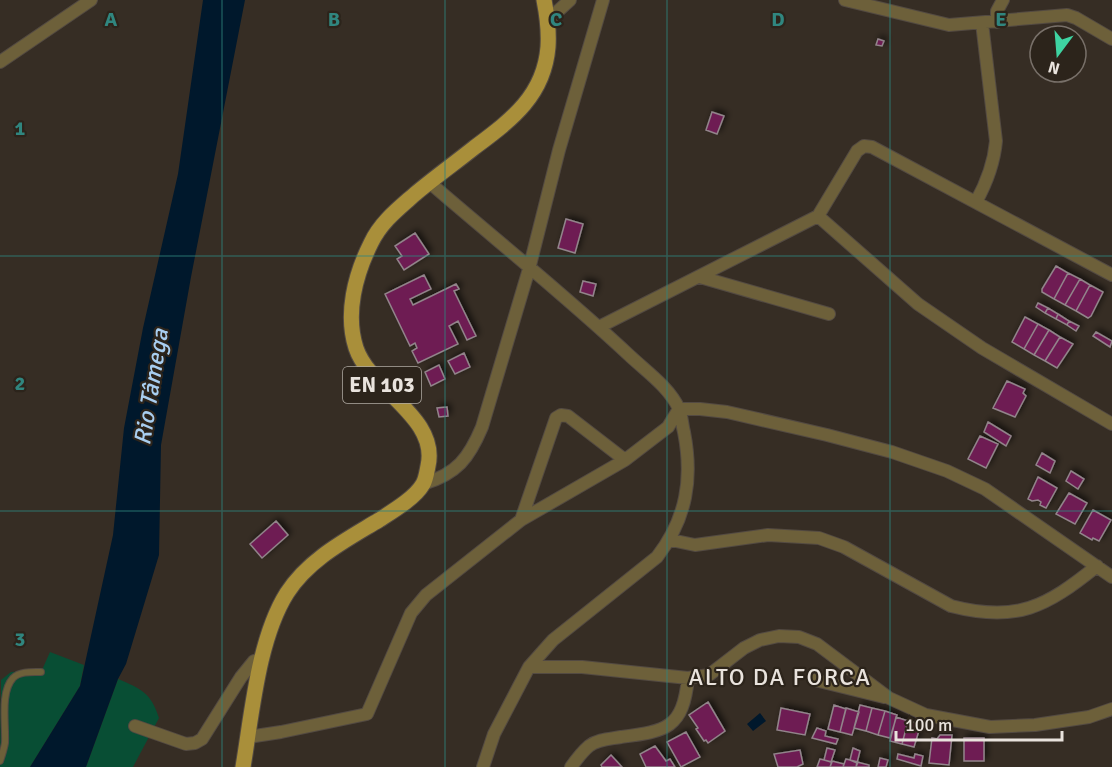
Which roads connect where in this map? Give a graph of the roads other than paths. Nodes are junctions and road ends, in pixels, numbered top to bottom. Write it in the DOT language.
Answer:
graph roads {
  1 [pos="91,0"];
  2 [pos="544,0"];
  3 [pos="570,0"];
  4 [pos="603,0"];
  5 [pos="845,0"];
  6 [pos="1003,0"];
  7 [pos="547,21"];
  8 [pos="997,22"];
  9 [pos="982,23"];
  10 [pos="1107,37"];
  11 [pos="0,62"];
  12 [pos="429,182"];
  13 [pos="976,202"];
  14 [pos="818,216"];
  15 [pos="529,268"];
  16 [pos="1112,275"];
  17 [pos="700,277"];
  18 [pos="829,314"];
  19 [pos="599,327"];
  20 [pos="679,409"];
  21 [pos="1112,424"];
  22 [pos="625,460"];
  23 [pos="423,484"];
  24 [pos="521,520"];
  25 [pos="670,540"];
  26 [pos="1097,566"];
  27 [pos="1112,577"];
  28 [pos="262,659"];
  29 [pos="529,667"];
  30 [pos="41,672"];
  31 [pos="688,678"];
  32 [pos="815,680"];
  33 [pos="889,698"];
  34 [pos="1112,708"];
  35 [pos="135,726"];
  36 [pos="248,737"];
  37 [pos="0,761"];
  38 [pos="243,767"];
  39 [pos="483,767"];
  40 [pos="571,767"];
  1 -- 11 [label="street"];
  2 -- 7 [label="main road, EN 103"];
  3 -- 7 [label="street"];
  4 -- 15 [label="street"];
  5 -- 9 [label="street"];
  6 -- 8 [label="street"];
  7 -- 12 [label="main road, EN 103"];
  8 -- 9 [label="street"];
  8 -- 10 [label="street"];
  9 -- 13 [label="street"];
  12 -- 15 [label="street"];
  12 -- 23 [label="main road, EN 103"];
  13 -- 14 [label="street"];
  13 -- 16 [label="street"];
  14 -- 17 [label="street"];
  14 -- 21 [label="street"];
  15 -- 19 [label="street"];
  15 -- 23 [label="street"];
  17 -- 18 [label="street"];
  17 -- 19 [label="street"];
  19 -- 20 [label="street"];
  20 -- 22 [label="street"];
  20 -- 25 [label="street"];
  20 -- 26 [label="street"];
  22 -- 24 [label="street"];
  22 -- 24 [label="street"];
  23 -- 28 [label="main road"];
  24 -- 36 [label="street"];
  25 -- 26 [label="street"];
  25 -- 29 [label="street"];
  26 -- 27 [label="street"];
  28 -- 35 [label="street"];
  28 -- 36 [label="main road"];
  29 -- 31 [label="street"];
  29 -- 39 [label="street"];
  30 -- 37 [label="lane"];
  31 -- 33 [label="street"];
  31 -- 40 [label="street"];
  32 -- 33 [label="street"];
  33 -- 34 [label="street"];
  36 -- 38 [label="main road"];
}
